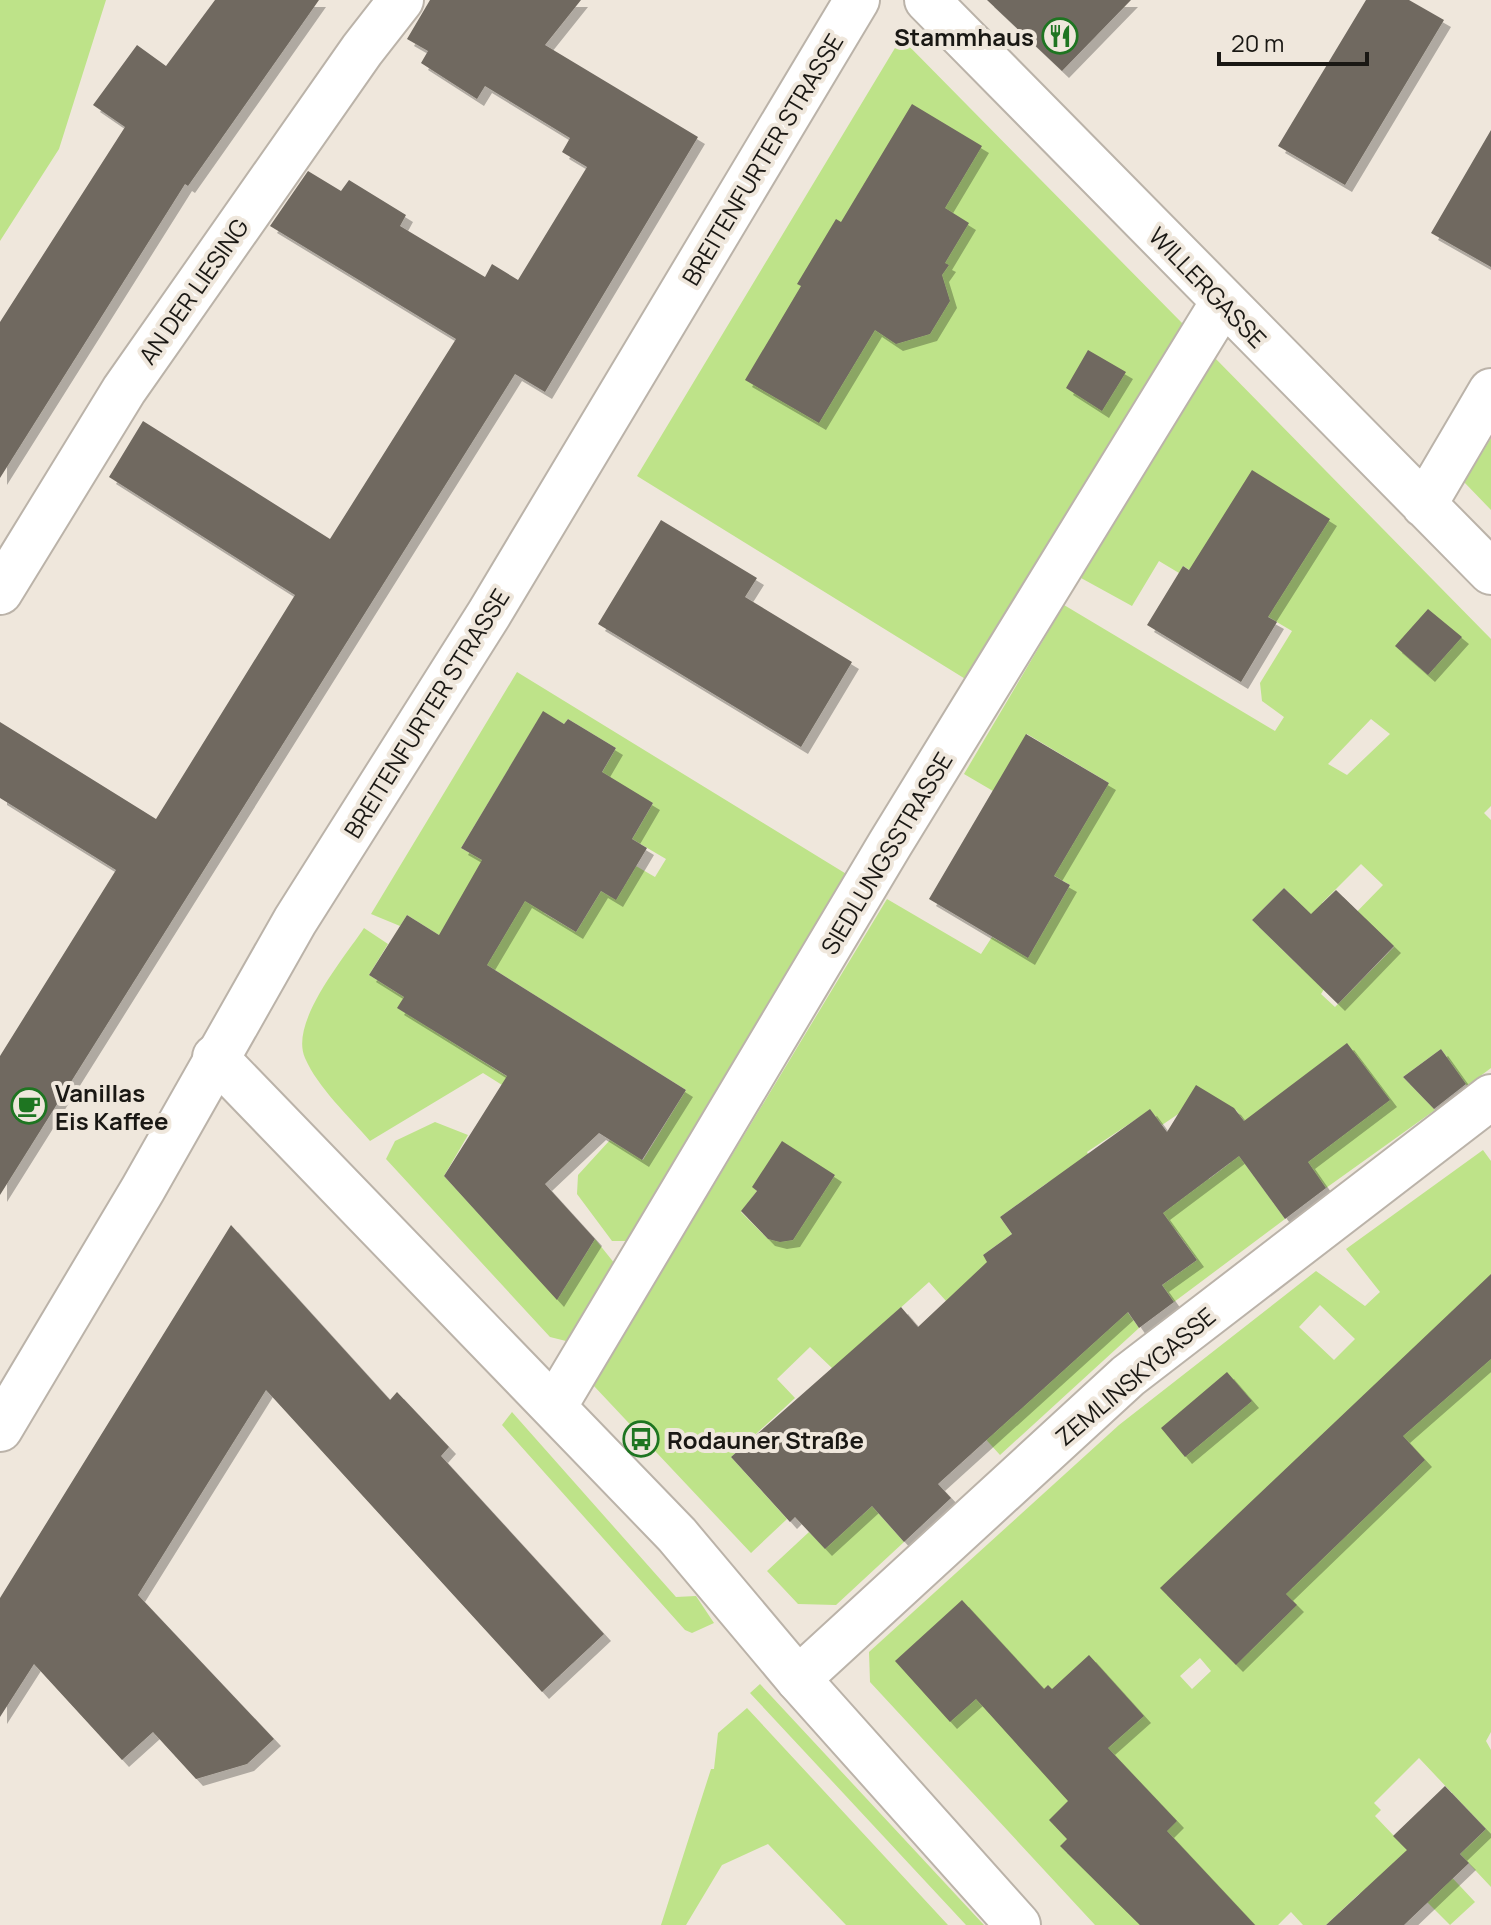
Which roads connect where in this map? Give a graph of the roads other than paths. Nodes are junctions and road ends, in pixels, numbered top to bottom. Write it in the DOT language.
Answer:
graph roads {
  1 [pos="401,0"];
  2 [pos="857,0"];
  3 [pos="927,0"];
  4 [pos="1223,302"];
  5 [pos="1491,391"];
  6 [pos="1424,505"];
  7 [pos="1491,572"];
  8 [pos="0,592"];
  9 [pos="215,1057"];
  10 [pos="1491,1097"];
  11 [pos="554,1407"];
  12 [pos="0,1429"];
  13 [pos="798,1679"];
  14 [pos="1018,1925"];
  1 -- 8 [label="street, AN DER LIESING"];
  2 -- 9 [label="street, BREITENFURTER STRASSE"];
  3 -- 4 [label="street, WILLERGASSE"];
  4 -- 6 [label="street, WILLERGASSE"];
  4 -- 11 [label="street, SIEDLUNGSSTRASSE"];
  5 -- 6 [label="street"];
  6 -- 7 [label="street, WILLERGASSE"];
  9 -- 11 [label="street"];
  9 -- 12 [label="street, BREITENFURTER STRASSE"];
  10 -- 13 [label="street, ZEMLINSKYGASSE"];
  11 -- 13 [label="street"];
  13 -- 14 [label="street"];
}
